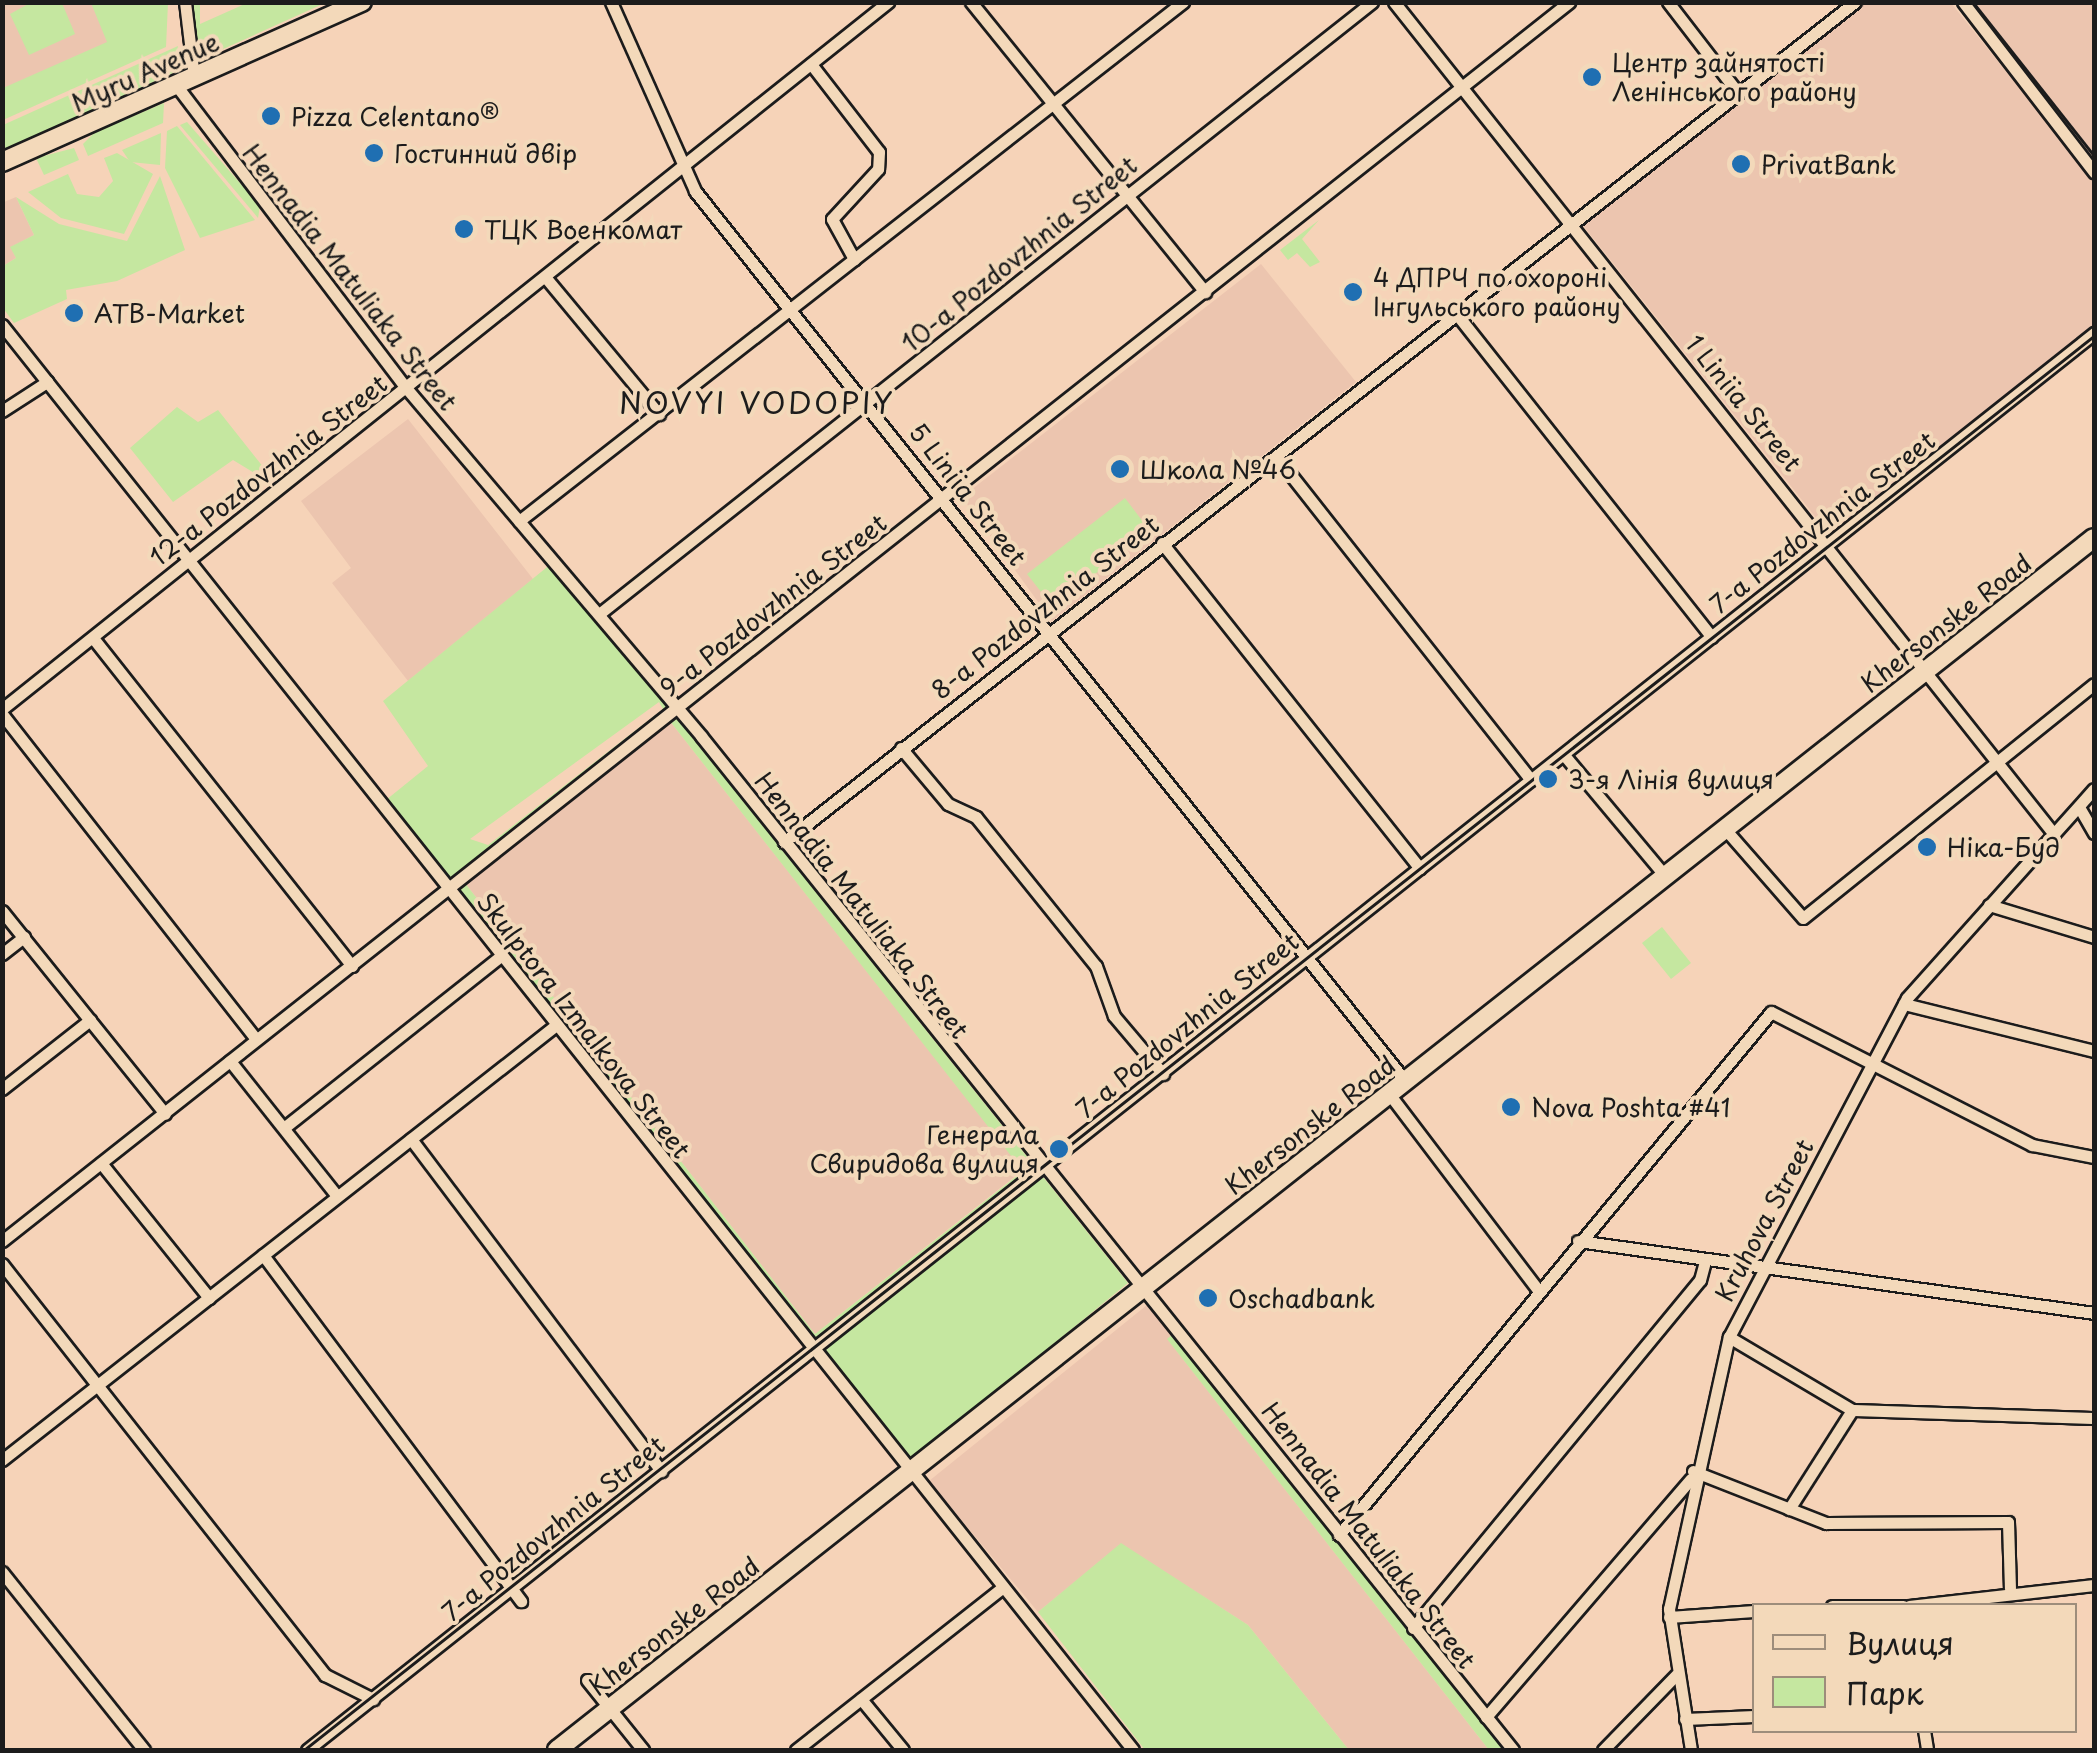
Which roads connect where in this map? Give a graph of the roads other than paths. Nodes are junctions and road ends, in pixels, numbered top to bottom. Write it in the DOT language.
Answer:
graph roads {
  1 [pos="185,2"];
  2 [pos="362,2"];
  3 [pos="611,2"];
  4 [pos="888,2"];
  5 [pos="971,2"];
  6 [pos="1182,2"];
  7 [pos="1372,2"];
  8 [pos="1394,2"];
  9 [pos="1569,2"];
  10 [pos="1668,2"];
  11 [pos="1855,2"];
  12 [pos="1963,2"];
  13 [pos="811,64"];
  14 [pos="194,76"];
  15 [pos="176,85"];
  16 [pos="1462,88"];
  17 [pos="1738,93"];
  18 [pos="1051,104"];
  19 [pos="2,162"];
  20 [pos="684,169"];
  21 [pos="2094,172"];
  22 [pos="1128,196"];
  23 [pos="1569,221"];
  24 [pos="854,258"];
  25 [pos="546,278"];
  26 [pos="1205,292"];
  27 [pos="791,310"];
  28 [pos="1455,312"];
  29 [pos="2,325"];
  30 [pos="2094,334"];
  31 [pos="47,382"];
  32 [pos="406,389"];
  33 [pos="868,404"];
  34 [pos="2,411"];
  35 [pos="659,414"];
  36 [pos="1276,456"];
  37 [pos="946,500"];
  38 [pos="519,521"];
  39 [pos="2094,538"];
  40 [pos="1162,543"];
  41 [pos="1830,545"];
  42 [pos="191,560"];
  43 [pos="599,614"];
  44 [pos="1048,633"];
  45 [pos="93,638"];
  46 [pos="1712,638"];
  47 [pos="1923,672"];
  48 [pos="2094,684"];
  49 [pos="676,707"];
  50 [pos="2,712"];
  51 [pos="901,748"];
  52 [pos="1564,755"];
  53 [pos="1997,764"];
  54 [pos="1531,780"];
  55 [pos="2094,790"];
  56 [pos="2079,807"];
  57 [pos="1725,828"];
  58 [pos="2094,833"];
  59 [pos="2054,834"];
  60 [pos="784,842"];
  61 [pos="1420,868"];
  62 [pos="1665,876"];
  63 [pos="448,890"];
  64 [pos="1989,905"];
  65 [pos="2,911"];
  66 [pos="24,937"];
  67 [pos="2094,937"];
  68 [pos="2,954"];
  69 [pos="501,956"];
  70 [pos="1308,958"];
  71 [pos="352,966"];
  72 [pos="1904,1004"];
  73 [pos="90,1020"];
  74 [pos="555,1026"];
  75 [pos="256,1039"];
  76 [pos="2094,1051"];
  77 [pos="230,1061"];
  78 [pos="1872,1062"];
  79 [pos="1162,1074"];
  80 [pos="1406,1082"];
  81 [pos="2,1089"];
  82 [pos="1390,1095"];
  83 [pos="165,1114"];
  84 [pos="285,1127"];
  85 [pos="411,1139"];
  86 [pos="2094,1157"];
  87 [pos="102,1163"];
  88 [pos="1042,1171"];
  89 [pos="338,1196"];
  90 [pos="2,1241"];
  91 [pos="1578,1241"];
  92 [pos="263,1255"];
  93 [pos="1705,1261"];
  94 [pos="2,1264"];
  95 [pos="1764,1266"];
  96 [pos="1140,1288"];
  97 [pos="1538,1290"];
  98 [pos="209,1298"];
  99 [pos="2094,1314"];
  100 [pos="1729,1337"];
  101 [pos="812,1350"];
  102 [pos="100,1385"];
  103 [pos="1852,1410"];
  104 [pos="2094,1418"];
  105 [pos="2,1460"];
  106 [pos="662,1470"];
  107 [pos="908,1472"];
  108 [pos="1692,1475"];
  109 [pos="1789,1509"];
  110 [pos="1338,1536"];
  111 [pos="2,1572"];
  112 [pos="2094,1586"];
  113 [pos="1003,1587"];
  114 [pos="2010,1588"];
  115 [pos="517,1596"];
  116 [pos="1916,1603"];
  117 [pos="1752,1611"];
  118 [pos="1668,1617"];
  119 [pos="1413,1628"];
  120 [pos="1676,1675"];
  121 [pos="587,1680"];
  122 [pos="373,1699"];
  123 [pos="862,1699"];
  124 [pos="610,1708"];
  125 [pos="1752,1716"];
  126 [pos="1486,1717"];
  127 [pos="1685,1720"];
  128 [pos="144,1750"];
  129 [pos="307,1750"];
  130 [pos="556,1750"];
  131 [pos="643,1750"];
  132 [pos="796,1750"];
  133 [pos="903,1750"];
  134 [pos="1133,1750"];
  135 [pos="1513,1750"];
  136 [pos="1603,1750"];
  137 [pos="1691,1750"];
  1 -- 14 [label="street"];
  2 -- 14 [label="main road, Myru Avenue"];
  3 -- 20 [label="street, 5 Liniia Street"];
  4 -- 13 [label="street, 12-a Pozdovzhnia Street"];
  5 -- 18 [label="street"];
  6 -- 18 [label="street"];
  7 -- 22 [label="street, 10-a Pozdovzhnia Street"];
  8 -- 16 [label="street, 1 Liniia Street"];
  9 -- 16 [label="street, 9-a Pozdovzhnia Street"];
  10 -- 17 [label="street"];
  11 -- 17 [label="street, 8-a Pozdovzhnia Street"];
  12 -- 21 [label="street"];
  13 -- 20 [label="street, 12-a Pozdovzhnia Street"];
  13 -- 24 [label="street"];
  14 -- 15 [label="main road, Myru Avenue"];
  15 -- 19 [label="main road, Myru Avenue"];
  15 -- 32 [label="street, Hennadia Matuliaka Street"];
  16 -- 23 [label="street, 1 Liniia Street"];
  16 -- 26 [label="street, 9-a Pozdovzhnia Street"];
  17 -- 23 [label="street, 8-a Pozdovzhnia Street"];
  18 -- 22 [label="street"];
  18 -- 24 [label="street"];
  20 -- 25 [label="street, 12-a Pozdovzhnia Street"];
  20 -- 27 [label="street, 5 Liniia Street"];
  22 -- 26 [label="street"];
  22 -- 33 [label="street, 10-a Pozdovzhnia Street"];
  23 -- 28 [label="street, 8-a Pozdovzhnia Street"];
  23 -- 41 [label="street, 1 Liniia Street"];
  24 -- 27 [label="street"];
  25 -- 32 [label="street, 12-a Pozdovzhnia Street"];
  25 -- 35 [label="street"];
  26 -- 37 [label="street, 9-a Pozdovzhnia Street"];
  27 -- 33 [label="street, 5 Liniia Street"];
  27 -- 35 [label="street"];
  28 -- 36 [label="street, 8-a Pozdovzhnia Street"];
  28 -- 46 [label="street"];
  29 -- 31 [label="street, Skulptora Izmalkova Street"];
  30 -- 41 [label="street, 7-a Pozdovzhnia Street"];
  31 -- 34 [label="street"];
  31 -- 42 [label="street, Skulptora Izmalkova Street"];
  32 -- 38 [label="street, Hennadia Matuliaka Street"];
  32 -- 42 [label="street, 12-a Pozdovzhnia Street"];
  33 -- 37 [label="street, 5 Liniia Street"];
  33 -- 43 [label="street, 10-a Pozdovzhnia Street"];
  35 -- 38 [label="street"];
  36 -- 40 [label="street, 8-a Pozdovzhnia Street"];
  36 -- 54 [label="street"];
  37 -- 44 [label="street, 5 Liniia Street"];
  37 -- 49 [label="street, 9-a Pozdovzhnia Street"];
  38 -- 43 [label="street, Hennadia Matuliaka Street"];
  39 -- 47 [label="main road, Khersonske Road"];
  40 -- 44 [label="street, 8-a Pozdovzhnia Street"];
  40 -- 61 [label="street"];
  41 -- 46 [label="street, 7-a Pozdovzhnia Street"];
  41 -- 47 [label="street, 1 Liniia Street"];
  42 -- 45 [label="street, 12-a Pozdovzhnia Street"];
  42 -- 63 [label="street, Skulptora Izmalkova Street"];
  43 -- 49 [label="street, Hennadia Matuliaka Street"];
  44 -- 51 [label="street, 8-a Pozdovzhnia Street"];
  44 -- 70 [label="street, 5 Liniia Street"];
  45 -- 50 [label="street, 12-a Pozdovzhnia Street"];
  45 -- 71 [label="street"];
  46 -- 52 [label="street, 7-a Pozdovzhnia Street"];
  47 -- 53 [label="street, 1 Liniia Street"];
  47 -- 57 [label="main road, Khersonske Road"];
  48 -- 53 [label="street"];
  49 -- 60 [label="street, Hennadia Matuliaka Street"];
  49 -- 63 [label="street, 9-a Pozdovzhnia Street"];
  50 -- 75 [label="street"];
  51 -- 60 [label="street, 8-a Pozdovzhnia Street"];
  51 -- 79 [label="street"];
  52 -- 54 [label="street, 7-a Pozdovzhnia Street"];
  52 -- 62 [label="street"];
  53 -- 57 [label="street"];
  53 -- 59 [label="street, 1 Liniia Street"];
  54 -- 61 [label="street, 7-a Pozdovzhnia Street"];
  55 -- 56 [label="street, Kruhova Street"];
  56 -- 58 [label="street"];
  56 -- 59 [label="street, Kruhova Street"];
  57 -- 62 [label="main road, Khersonske Road"];
  59 -- 64 [label="street, Kruhova Street"];
  60 -- 88 [label="street, Hennadia Matuliaka Street"];
  61 -- 70 [label="street, 7-a Pozdovzhnia Street"];
  62 -- 80 [label="main road, Khersonske Road"];
  63 -- 69 [label="street, Skulptora Izmalkova Street"];
  63 -- 71 [label="street, 9-a Pozdovzhnia Street"];
  64 -- 67 [label="street"];
  64 -- 72 [label="street, Kruhova Street"];
  65 -- 66 [label="street"];
  66 -- 68 [label="street"];
  66 -- 73 [label="street"];
  69 -- 74 [label="street, Skulptora Izmalkova Street"];
  69 -- 84 [label="street"];
  70 -- 79 [label="street, 7-a Pozdovzhnia Street"];
  70 -- 80 [label="street, 5 Liniia Street"];
  71 -- 75 [label="street, 9-a Pozdovzhnia Street"];
  72 -- 76 [label="street"];
  72 -- 78 [label="street, Kruhova Street"];
  73 -- 81 [label="street"];
  73 -- 83 [label="street"];
  74 -- 85 [label="street"];
  74 -- 101 [label="street, Skulptora Izmalkova Street"];
  75 -- 77 [label="street, 9-a Pozdovzhnia Street"];
  77 -- 83 [label="street, 9-a Pozdovzhnia Street"];
  77 -- 84 [label="street"];
  78 -- 86 [label="street"];
  78 -- 91 [label="street"];
  78 -- 95 [label="street, Kruhova Street"];
  79 -- 88 [label="street, 7-a Pozdovzhnia Street"];
  80 -- 82 [label="main road, Khersonske Road"];
  82 -- 96 [label="main road, Khersonske Road"];
  82 -- 97 [label="street"];
  83 -- 87 [label="street, 9-a Pozdovzhnia Street"];
  84 -- 89 [label="street"];
  85 -- 89 [label="street"];
  85 -- 106 [label="street"];
  87 -- 90 [label="street, 9-a Pozdovzhnia Street"];
  87 -- 98 [label="street"];
  88 -- 96 [label="street, Hennadia Matuliaka Street"];
  88 -- 101 [label="street, 7-a Pozdovzhnia Street"];
  89 -- 92 [label="street"];
  91 -- 93 [label="street"];
  91 -- 97 [label="street"];
  92 -- 98 [label="street"];
  92 -- 115 [label="street"];
  93 -- 95 [label="street"];
  93 -- 119 [label="street"];
  94 -- 102 [label="street"];
  95 -- 99 [label="street"];
  95 -- 100 [label="street, Kruhova Street"];
  96 -- 107 [label="main road, Khersonske Road"];
  96 -- 110 [label="street, Hennadia Matuliaka Street"];
  97 -- 110 [label="street"];
  98 -- 102 [label="street"];
  100 -- 103 [label="street"];
  100 -- 108 [label="street, Kruhova Street"];
  101 -- 106 [label="street, 7-a Pozdovzhnia Street"];
  101 -- 107 [label="street, Skulptora Izmalkova Street"];
  102 -- 105 [label="street"];
  102 -- 122 [label="street"];
  103 -- 104 [label="street"];
  103 -- 109 [label="street"];
  106 -- 115 [label="street, 7-a Pozdovzhnia Street"];
  107 -- 113 [label="street, Skulptora Izmalkova Street"];
  107 -- 124 [label="main road, Khersonske Road"];
  108 -- 109 [label="street"];
  108 -- 118 [label="street, Kruhova Street"];
  108 -- 126 [label="street"];
  109 -- 114 [label="street"];
  110 -- 119 [label="street, Hennadia Matuliaka Street"];
  111 -- 128 [label="street"];
  112 -- 114 [label="street"];
  113 -- 123 [label="street"];
  113 -- 134 [label="street, Skulptora Izmalkova Street"];
  114 -- 116 [label="street"];
  115 -- 122 [label="street, 7-a Pozdovzhnia Street"];
  117 -- 118 [label="street"];
  118 -- 120 [label="street, Kruhova Street"];
  119 -- 126 [label="street, Hennadia Matuliaka Street"];
  120 -- 127 [label="street, Kruhova Street"];
  120 -- 136 [label="street"];
  121 -- 124 [label="street"];
  122 -- 129 [label="street, 7-a Pozdovzhnia Street"];
  123 -- 132 [label="street"];
  123 -- 133 [label="street"];
  124 -- 130 [label="main road, Khersonske Road"];
  124 -- 131 [label="street"];
  125 -- 127 [label="street"];
  126 -- 135 [label="street, Hennadia Matuliaka Street"];
  127 -- 137 [label="street, Kruhova Street"];
}
